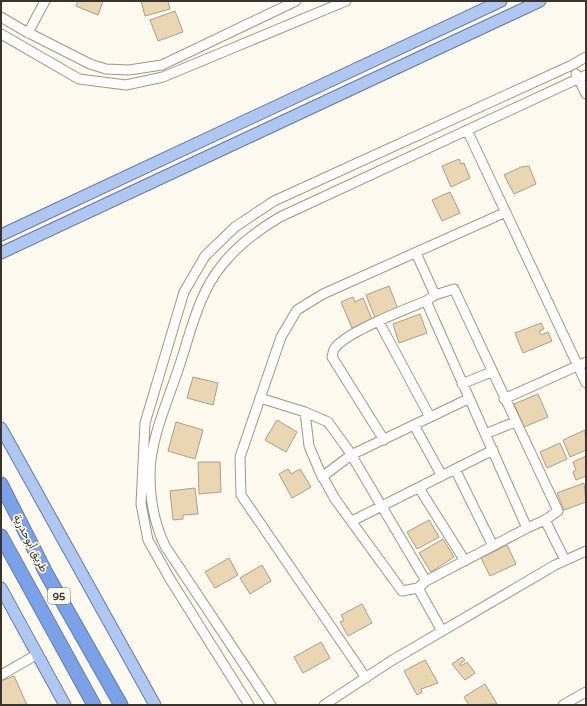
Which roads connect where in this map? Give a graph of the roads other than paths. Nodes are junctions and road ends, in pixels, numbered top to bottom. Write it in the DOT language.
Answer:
graph roads {
  1 [pos="45,1"];
  2 [pos="296,1"];
  3 [pos="346,1"];
  4 [pos="501,1"];
  5 [pos="540,1"];
  6 [pos="277,5"];
  7 [pos="1,16"];
  8 [pos="28,33"];
  9 [pos="1,34"];
  10 [pos="586,58"];
  11 [pos="572,65"];
  12 [pos="582,76"];
  13 [pos="586,94"];
  14 [pos="467,130"];
  15 [pos="506,212"];
  16 [pos="1,234"];
  17 [pos="1,253"];
  18 [pos="416,253"];
  19 [pos="435,295"];
  20 [pos="426,301"];
  21 [pos="379,322"];
  22 [pos="582,364"];
  23 [pos="491,372"];
  24 [pos="586,383"];
  25 [pos="462,384"];
  26 [pos="260,398"];
  27 [pos="468,399"];
  28 [pos="504,399"];
  29 [pos="305,412"];
  30 [pos="430,417"];
  31 [pos="516,422"];
  32 [pos="414,425"];
  33 [pos="1,428"];
  34 [pos="484,434"];
  35 [pos="384,440"];
  36 [pos="493,450"];
  37 [pos="352,455"];
  38 [pos="455,469"];
  39 [pos="442,476"];
  40 [pos="322,477"];
  41 [pos="1,484"];
  42 [pos="419,488"];
  43 [pos="381,506"];
  44 [pos="545,520"];
  45 [pos="352,521"];
  46 [pos="527,528"];
  47 [pos="1,536"];
  48 [pos="493,546"];
  49 [pos="586,551"];
  50 [pos="564,560"];
  51 [pos="465,561"];
  52 [pos="426,581"];
  53 [pos="1,588"];
  54 [pos="418,588"];
  55 [pos="442,631"];
  56 [pos="36,655"];
  57 [pos="1,675"];
  58 [pos="366,678"];
  59 [pos="586,692"];
  60 [pos="65,705"];
  61 [pos="94,705"];
  62 [pos="121,705"];
  63 [pos="154,705"];
  64 [pos="249,705"];
  65 [pos="271,705"];
  66 [pos="324,705"];
  67 [pos="563,705"];
  1 -- 8 [label="street"];
  2 -- 6 [label="street"];
  3 -- 9 [label="street"];
  4 -- 16 [label="main road"];
  5 -- 17 [label="main road"];
  6 -- 8 [label="street"];
  7 -- 8 [label="street"];
  10 -- 11 [label="street"];
  11 -- 12 [label="street"];
  11 -- 64 [label="street"];
  12 -- 13 [label="street"];
  12 -- 14 [label="street"];
  14 -- 15 [label="street"];
  14 -- 65 [label="street"];
  15 -- 18 [label="street"];
  15 -- 22 [label="street"];
  18 -- 19 [label="street"];
  18 -- 26 [label="street"];
  19 -- 20 [label="street"];
  19 -- 23 [label="street"];
  20 -- 21 [label="street"];
  20 -- 25 [label="street"];
  21 -- 30 [label="street"];
  21 -- 35 [label="street"];
  22 -- 24 [label="street"];
  22 -- 28 [label="street"];
  23 -- 25 [label="street"];
  23 -- 28 [label="street"];
  25 -- 27 [label="street"];
  26 -- 29 [label="street"];
  26 -- 58 [label="street"];
  27 -- 30 [label="street"];
  27 -- 34 [label="street"];
  28 -- 31 [label="street"];
  29 -- 37 [label="street"];
  29 -- 40 [label="street"];
  30 -- 32 [label="street"];
  31 -- 34 [label="street"];
  31 -- 44 [label="street"];
  32 -- 35 [label="street"];
  32 -- 39 [label="street"];
  33 -- 63 [label="main road"];
  34 -- 36 [label="street"];
  35 -- 37 [label="street"];
  36 -- 38 [label="street"];
  36 -- 46 [label="street"];
  37 -- 40 [label="street"];
  37 -- 43 [label="street"];
  38 -- 39 [label="street"];
  38 -- 48 [label="street"];
  39 -- 42 [label="street"];
  40 -- 45 [label="street"];
  41 -- 62 [label="highway, طريق أبوحدرية / 95"];
  42 -- 43 [label="street"];
  42 -- 51 [label="street"];
  43 -- 45 [label="street"];
  43 -- 52 [label="street"];
  44 -- 46 [label="street"];
  44 -- 50 [label="street"];
  45 -- 54 [label="street"];
  46 -- 48 [label="street"];
  47 -- 61 [label="highway, طريق أبوحدرية / 95"];
  48 -- 51 [label="street"];
  49 -- 50 [label="street"];
  50 -- 55 [label="street"];
  51 -- 52 [label="street"];
  52 -- 54 [label="street"];
  53 -- 56 [label="main road"];
  54 -- 55 [label="street"];
  55 -- 58 [label="street"];
  56 -- 57 [label="street"];
  56 -- 60 [label="main road"];
  58 -- 66 [label="street"];
  59 -- 67 [label="street"];
}
